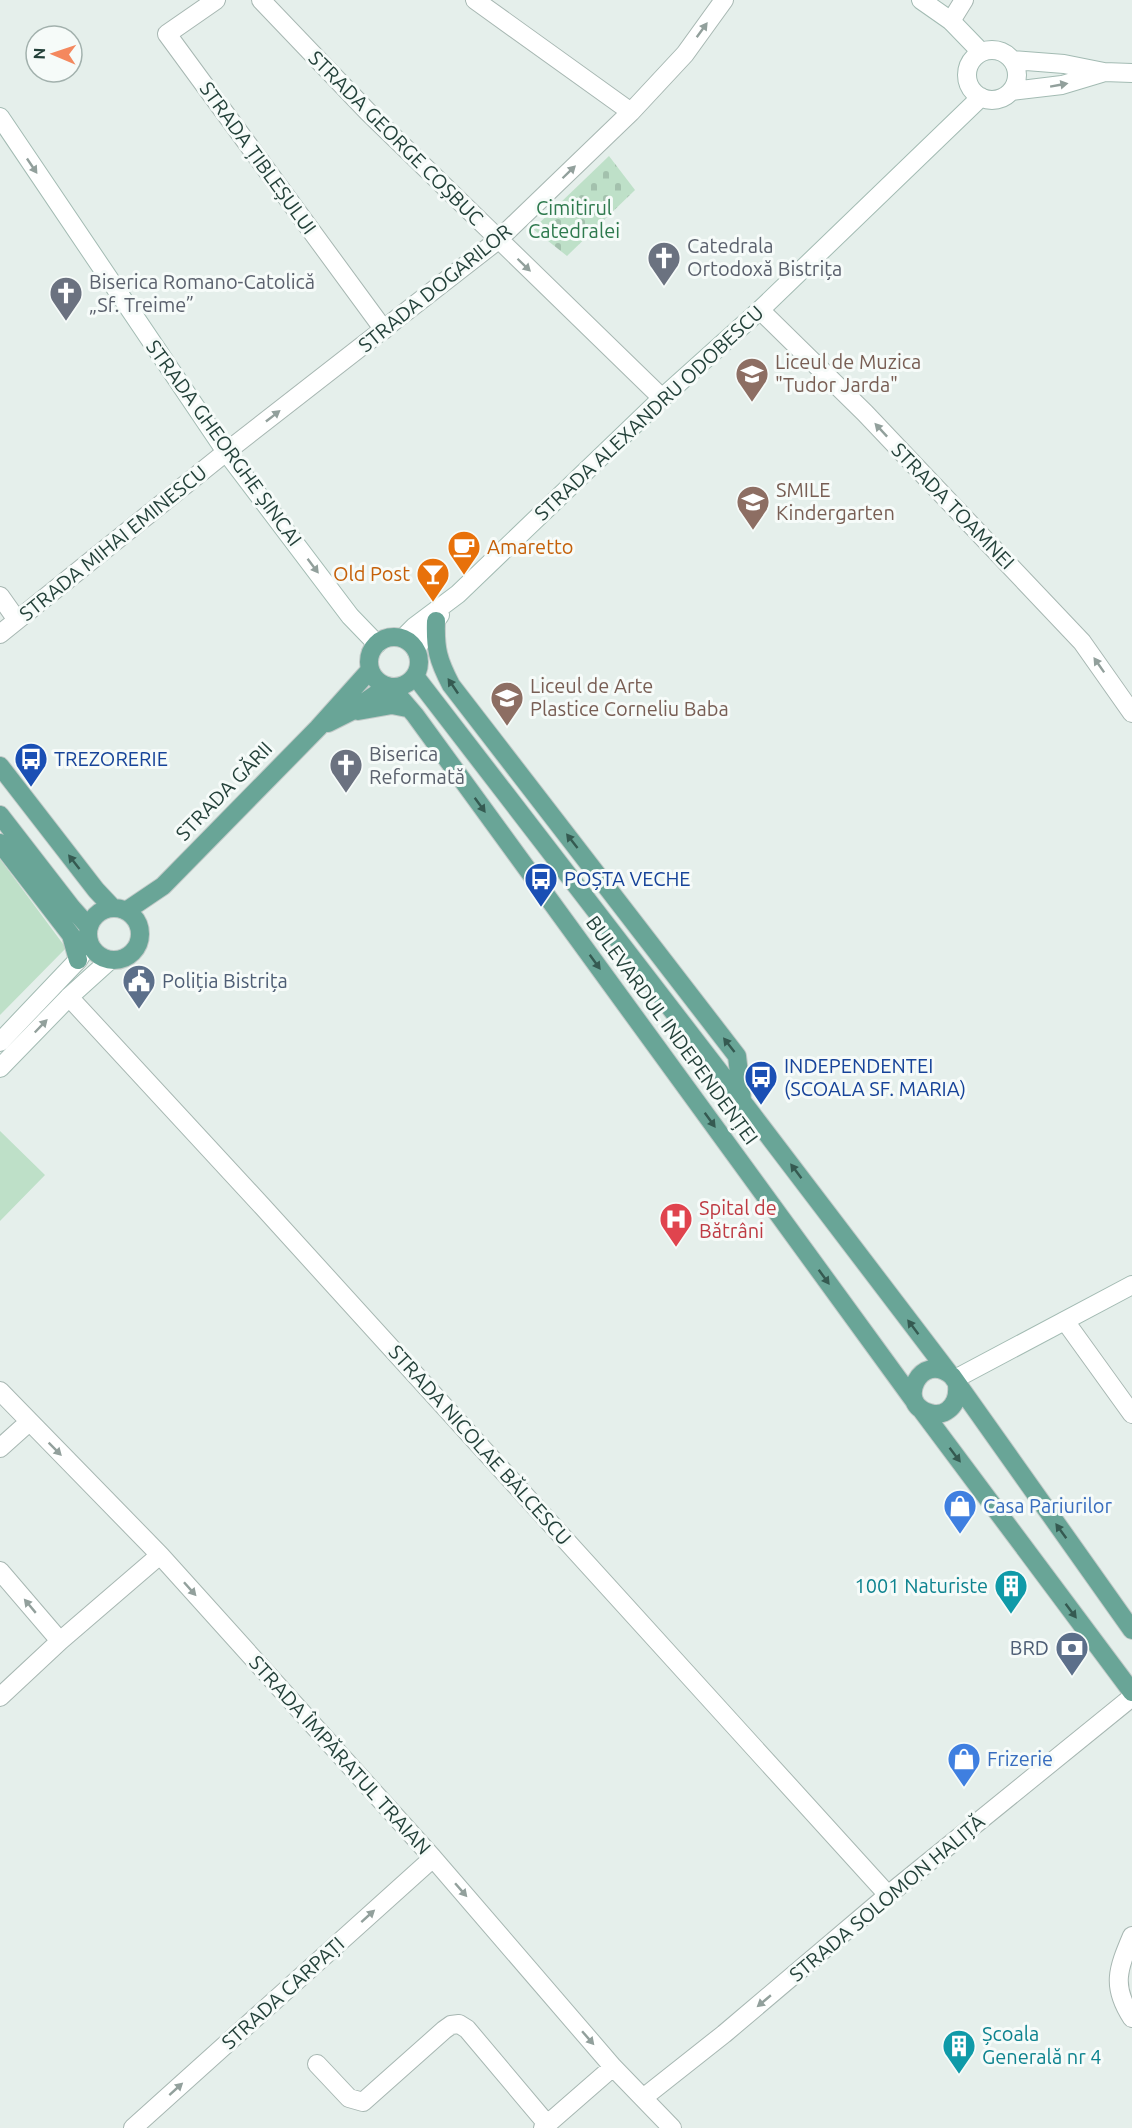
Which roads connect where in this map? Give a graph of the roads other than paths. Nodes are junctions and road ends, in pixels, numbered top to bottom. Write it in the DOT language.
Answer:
graph roads {
  1 [pos="216,0"];
  2 [pos="261,0"];
  3 [pos="475,0"];
  4 [pos="724,0"];
  5 [pos="921,0"];
  6 [pos="964,0"];
  7 [pos="951,21"];
  8 [pos="981,52"];
  9 [pos="1012,60"];
  10 [pos="1104,72"];
  11 [pos="1132,73"];
  12 [pos="1012,91"];
  13 [pos="981,97"];
  14 [pos="631,112"];
  15 [pos="0,117"];
  16 [pos="498,240"];
  17 [pos="760,310"];
  18 [pos="384,330"];
  19 [pos="662,398"];
  20 [pos="226,452"];
  21 [pos="0,596"];
  22 [pos="447,603"];
  23 [pos="17,620"];
  24 [pos="436,621"];
  25 [pos="0,634"];
  26 [pos="377,644"];
  27 [pos="410,644"];
  28 [pos="370,670"];
  29 [pos="415,676"];
  30 [pos="390,687"];
  31 [pos="407,708"];
  32 [pos="350,712"];
  33 [pos="1132,713"];
  34 [pos="318,728"];
  35 [pos="0,766"];
  36 [pos="0,815"];
  37 [pos="0,843"];
  38 [pos="125,913"];
  39 [pos="88,934"];
  40 [pos="78,960"];
  41 [pos="110,960"];
  42 [pos="69,997"];
  43 [pos="0,1042"];
  44 [pos="0,1068"];
  45 [pos="742,1101"];
  46 [pos="1132,1285"];
  47 [pos="1065,1321"];
  48 [pos="954,1379"];
  49 [pos="0,1391"];
  50 [pos="917,1405"];
  51 [pos="1132,1414"];
  52 [pos="29,1422"];
  53 [pos="0,1448"];
  54 [pos="160,1556"];
  55 [pos="0,1571"];
  56 [pos="1132,1630"];
  57 [pos="60,1641"];
  58 [pos="1132,1692"];
  59 [pos="0,1697"];
  60 [pos="1132,1697"];
  61 [pos="433,1858"];
  62 [pos="888,1895"];
  63 [pos="1132,1936"];
  64 [pos="1132,2018"];
  65 [pos="317,2064"];
  66 [pos="613,2067"];
  67 [pos="643,2098"];
  68 [pos="545,2126"];
  69 [pos="133,2128"];
  70 [pos="672,2128"];
  1 -- 18 [label="street, STRADA ȚIBLEȘULUI"];
  2 -- 16 [label="street, STRADA GEORGE COȘBUC"];
  3 -- 14 [label="street"];
  14 -- 4 [label="street, STRADA DOGARILOR, one-way"];
  5 -- 7 [label="street"];
  6 -- 7 [label="street"];
  7 -- 8 [label="street"];
  8 -- 9 [label="street"];
  8 -- 13 [label="street"];
  9 -- 10 [label="street"];
  9 -- 12 [label="street"];
  10 -- 11 [label="street"];
  12 -- 10 [label="street, one-way"];
  12 -- 13 [label="street"];
  13 -- 17 [label="street, STRADA ALEXANDRU ODOBESCU"];
  16 -- 14 [label="street, STRADA DOGARILOR, one-way"];
  15 -- 20 [label="street, STRADA GHEORGHE ȘINCAI, one-way"];
  16 -- 18 [label="street, STRADA DOGARILOR"];
  16 -- 19 [label="street, STRADA GEORGE COȘBUC, one-way"];
  17 -- 19 [label="street, STRADA ALEXANDRU ODOBESCU"];
  33 -- 17 [label="street, STRADA TOAMNEI, one-way"];
  20 -- 18 [label="street, STRADA DOGARILOR, one-way"];
  19 -- 22 [label="street, STRADA ALEXANDRU ODOBESCU"];
  20 -- 23 [label="street, STRADA MIHAI EMINESCU"];
  20 -- 26 [label="street, STRADA GHEORGHE ȘINCAI, one-way"];
  21 -- 23 [label="street"];
  22 -- 24 [label="street, STRADA ALEXANDRU ODOBESCU"];
  22 -- 27 [label="street, STRADA ALEXANDRU ODOBESCU"];
  23 -- 25 [label="street, STRADA MIHAI EMINESCU"];
  24 -- 27 [label="street, STRADA ALEXANDRU ODOBESCU"];
  45 -- 24 [label="main road, one-way"];
  26 -- 27 [label="main road"];
  26 -- 28 [label="main road"];
  27 -- 29 [label="main road"];
  28 -- 30 [label="main road, BULEVARDUL INDEPENDENȚEI"];
  28 -- 34 [label="main road, STRADA GĂRII"];
  29 -- 30 [label="main road"];
  29 -- 45 [label="main road, BULEVARDUL INDEPENDENȚEI"];
  30 -- 31 [label="main road, BULEVARDUL INDEPENDENȚEI"];
  30 -- 32 [label="main road, STRADA GĂRII"];
  31 -- 32 [label="main road"];
  31 -- 50 [label="main road, BULEVARDUL INDEPENDENȚEI, one-way"];
  32 -- 34 [label="main road, STRADA GĂRII"];
  34 -- 38 [label="main road, STRADA GĂRII"];
  38 -- 35 [label="main road, one-way"];
  36 -- 39 [label="main road"];
  37 -- 40 [label="main road"];
  38 -- 39 [label="main road"];
  38 -- 41 [label="main road"];
  39 -- 40 [label="street"];
  39 -- 41 [label="main road"];
  40 -- 43 [label="street"];
  41 -- 42 [label="street"];
  44 -- 42 [label="street, one-way"];
  42 -- 62 [label="street, STRADA NICOLAE BĂLCESCU"];
  48 -- 45 [label="main road, BULEVARDUL INDEPENDENȚEI, one-way"];
  46 -- 47 [label="street"];
  47 -- 48 [label="street"];
  47 -- 51 [label="street"];
  48 -- 50 [label="main road"];
  48 -- 50 [label="main road"];
  56 -- 48 [label="main road, BULEVARDUL INDEPENDENȚEI, one-way"];
  49 -- 52 [label="street, STRADA ÎMPĂRATUL TRAIAN"];
  50 -- 58 [label="main road, BULEVARDUL INDEPENDENȚEI, one-way"];
  52 -- 53 [label="street"];
  52 -- 54 [label="street, STRADA ÎMPĂRATUL TRAIAN, one-way"];
  54 -- 57 [label="street"];
  54 -- 61 [label="street, STRADA ÎMPĂRATUL TRAIAN, one-way"];
  57 -- 55 [label="street, one-way"];
  57 -- 59 [label="street"];
  60 -- 62 [label="street, STRADA SOLOMON HALIȚĂ"];
  61 -- 66 [label="street, STRADA ÎMPĂRATUL TRAIAN, one-way"];
  69 -- 61 [label="street, STRADA CARPAȚI, one-way"];
  62 -- 67 [label="street, STRADA SOLOMON HALIȚĂ, one-way"];
  63 -- 64 [label="street"];
  65 -- 68 [label="street"];
  66 -- 67 [label="street, STRADA ÎMPĂRATUL TRAIAN"];
  66 -- 68 [label="street"];
  67 -- 70 [label="street, STRADA ÎMPĂRATUL TRAIAN"];
}
